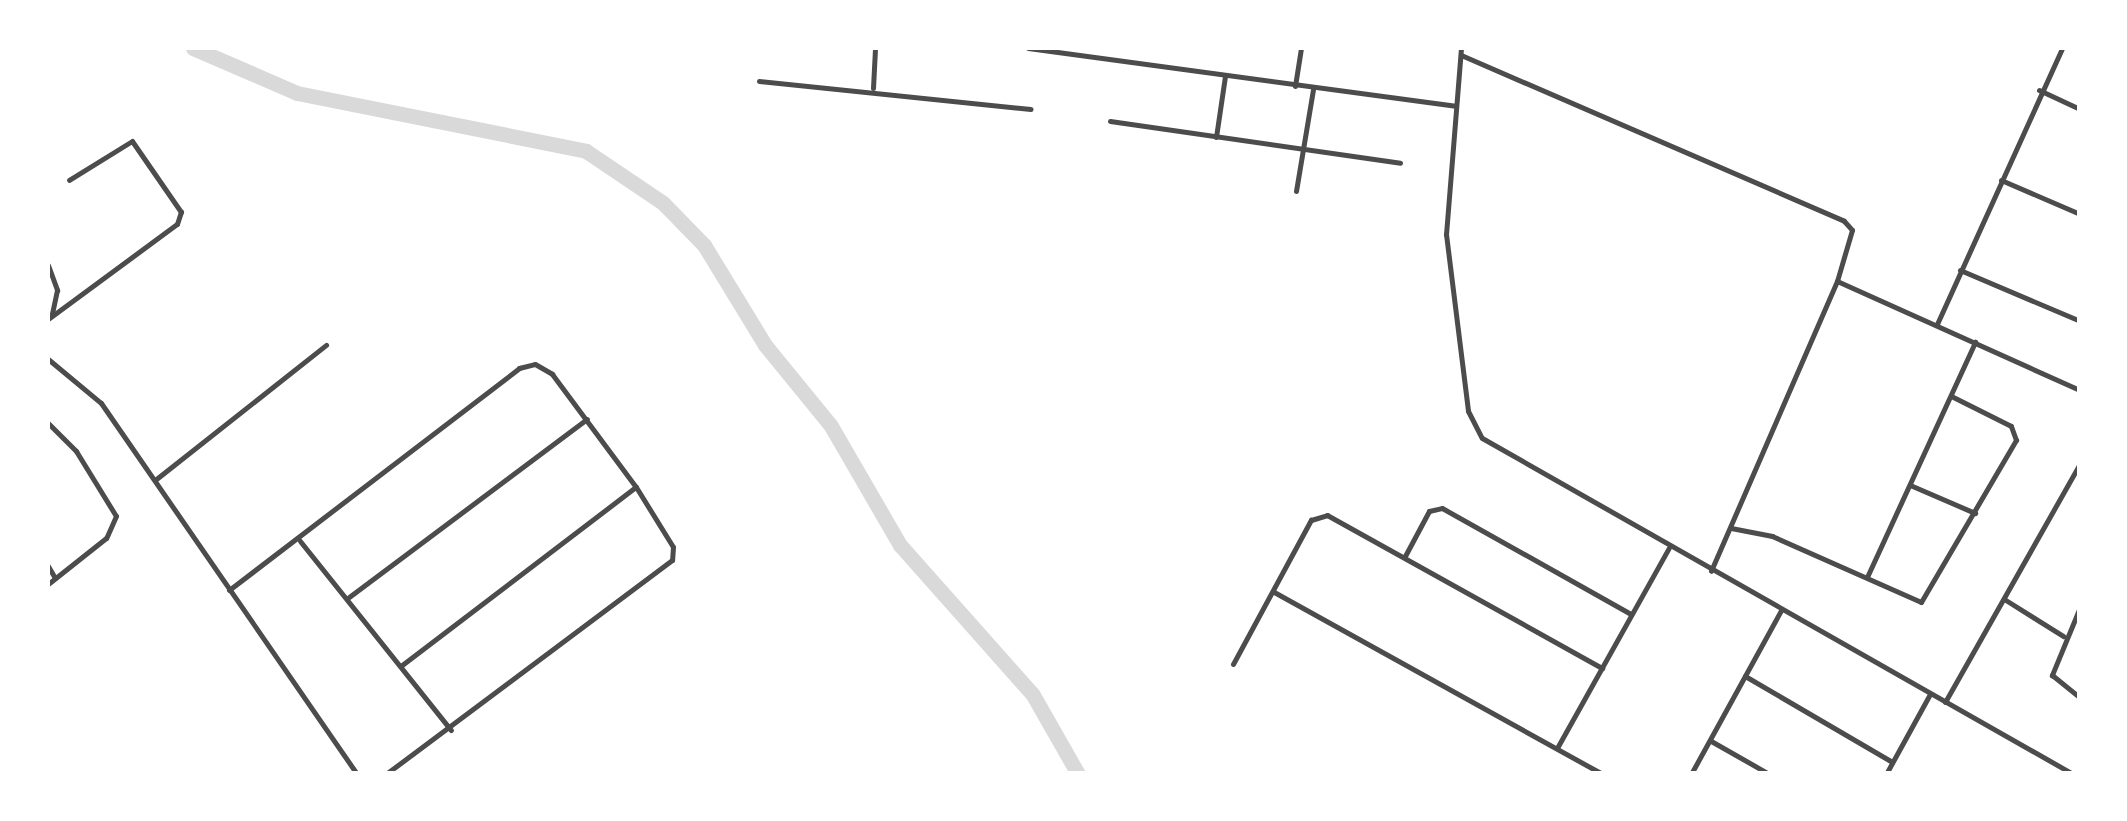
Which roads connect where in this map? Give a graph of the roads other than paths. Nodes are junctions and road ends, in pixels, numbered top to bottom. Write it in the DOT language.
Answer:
graph roads {
  1 [pos="875,48"];
  2 [pos="1028,48"];
  3 [pos="1041,48"];
  4 [pos="1301,48"];
  5 [pos="2062,48"];
  6 [pos="1461,51"];
  7 [pos="1225,76"];
  8 [pos="759,82"];
  9 [pos="1296,86"];
  10 [pos="873,88"];
  11 [pos="1313,89"];
  12 [pos="2039,90"];
  13 [pos="1455,106"];
  14 [pos="1031,108"];
  15 [pos="2080,108"];
  16 [pos="1110,121"];
  17 [pos="1216,138"];
  18 [pos="1303,147"];
  19 [pos="1400,163"];
  20 [pos="69,180"];
  21 [pos="2001,180"];
  22 [pos="1296,191"];
  23 [pos="2080,214"];
  24 [pos="48,265"];
  25 [pos="1960,270"];
  26 [pos="1837,282"];
  27 [pos="49,318"];
  28 [pos="2080,321"];
  29 [pos="1937,324"];
  30 [pos="1975,342"];
  31 [pos="326,345"];
  32 [pos="48,359"];
  33 [pos="2080,390"];
  34 [pos="1951,396"];
  35 [pos="587,419"];
  36 [pos="48,423"];
  37 [pos="2080,462"];
  38 [pos="155,480"];
  39 [pos="1910,485"];
  40 [pos="636,487"];
  41 [pos="1975,513"];
  42 [pos="1730,528"];
  43 [pos="300,540"];
  44 [pos="1669,548"];
  45 [pos="1405,556"];
  46 [pos="48,566"];
  47 [pos="1711,571"];
  48 [pos="55,578"];
  49 [pos="1868,578"];
  50 [pos="48,584"];
  51 [pos="230,590"];
  52 [pos="1274,592"];
  53 [pos="349,597"];
  54 [pos="2004,599"];
  55 [pos="2080,607"];
  56 [pos="1781,610"];
  57 [pos="1631,614"];
  58 [pos="2063,636"];
  59 [pos="1233,664"];
  60 [pos="402,665"];
  61 [pos="1602,668"];
  62 [pos="1744,676"];
  63 [pos="1930,694"];
  64 [pos="2080,698"];
  65 [pos="1945,702"];
  66 [pos="451,730"];
  67 [pos="1710,740"];
  68 [pos="1558,748"];
  69 [pos="1892,762"];
  70 [pos="356,774"];
  71 [pos="386,774"];
  72 [pos="1602,774"];
  73 [pos="1691,774"];
  74 [pos="1770,774"];
  75 [pos="1886,774"];
  76 [pos="2073,774"];
  1 -- 10 [label="street"];
  2 -- 3 [label="street"];
  3 -- 7 [label="street"];
  4 -- 9 [label="street"];
  5 -- 12 [label="street"];
  6 -- 13 [label="street"];
  6 -- 26 [label="street"];
  7 -- 9 [label="street"];
  7 -- 17 [label="street"];
  8 -- 10 [label="street"];
  9 -- 11 [label="street"];
  10 -- 14 [label="street"];
  11 -- 13 [label="street"];
  11 -- 18 [label="street"];
  12 -- 15 [label="street"];
  12 -- 21 [label="street"];
  13 -- 44 [label="street"];
  16 -- 17 [label="street"];
  17 -- 18 [label="street"];
  18 -- 19 [label="street"];
  18 -- 22 [label="street"];
  20 -- 27 [label="street"];
  21 -- 23 [label="street"];
  21 -- 25 [label="street"];
  24 -- 27 [label="street"];
  25 -- 28 [label="street"];
  25 -- 29 [label="street"];
  26 -- 29 [label="street"];
  26 -- 42 [label="street"];
  29 -- 30 [label="street"];
  30 -- 33 [label="street"];
  30 -- 34 [label="street"];
  31 -- 38 [label="street"];
  32 -- 38 [label="street"];
  34 -- 39 [label="street"];
  34 -- 41 [label="street"];
  35 -- 40 [label="street"];
  35 -- 43 [label="street"];
  35 -- 53 [label="street"];
  36 -- 48 [label="street"];
  37 -- 54 [label="street"];
  38 -- 51 [label="street"];
  39 -- 41 [label="street"];
  39 -- 49 [label="street"];
  40 -- 60 [label="street"];
  40 -- 66 [label="street"];
  41 -- 49 [label="street"];
  42 -- 47 [label="street"];
  42 -- 49 [label="street"];
  43 -- 51 [label="street"];
  43 -- 53 [label="street"];
  44 -- 47 [label="street"];
  44 -- 57 [label="street"];
  45 -- 52 [label="street"];
  45 -- 57 [label="street"];
  45 -- 61 [label="street"];
  46 -- 48 [label="street"];
  47 -- 56 [label="street"];
  48 -- 50 [label="street"];
  51 -- 70 [label="street"];
  52 -- 59 [label="street"];
  52 -- 68 [label="street"];
  53 -- 60 [label="street"];
  54 -- 58 [label="street"];
  54 -- 65 [label="street"];
  55 -- 58 [label="street"];
  56 -- 62 [label="street"];
  56 -- 63 [label="street"];
  57 -- 61 [label="street"];
  58 -- 64 [label="street"];
  60 -- 66 [label="street"];
  61 -- 68 [label="street"];
  62 -- 67 [label="street"];
  62 -- 69 [label="street"];
  63 -- 65 [label="street"];
  63 -- 69 [label="street"];
  65 -- 76 [label="street"];
  66 -- 71 [label="street"];
  67 -- 73 [label="street"];
  67 -- 74 [label="street"];
  68 -- 72 [label="street"];
  69 -- 75 [label="street"];
}
